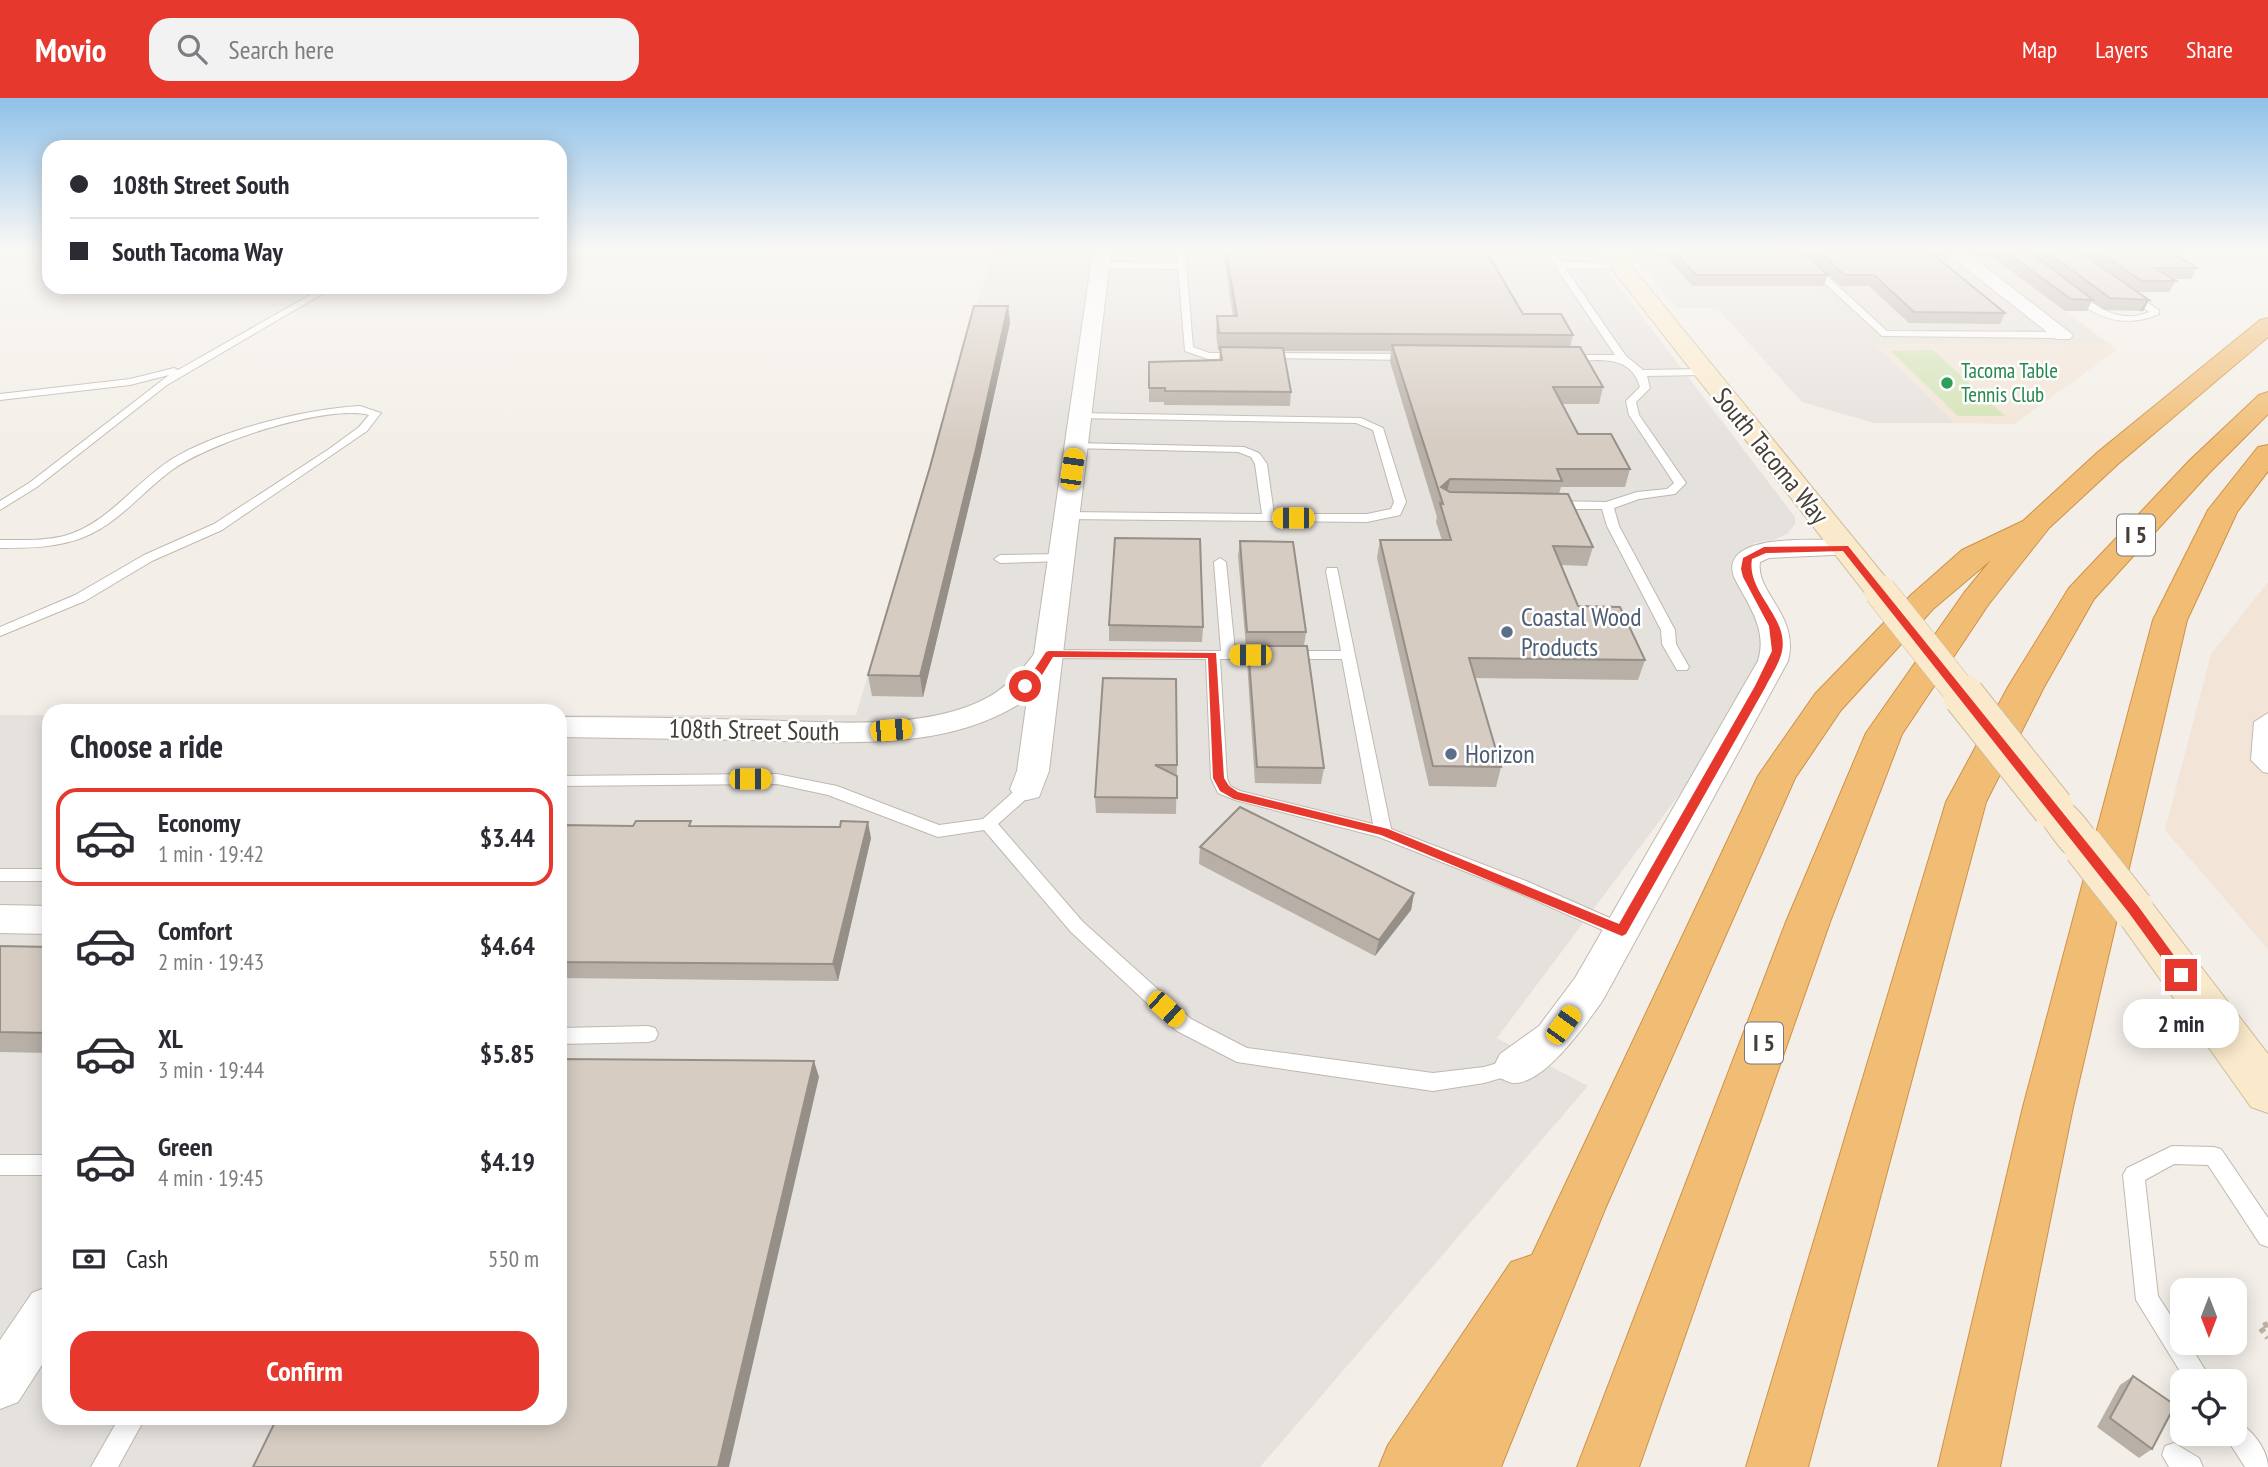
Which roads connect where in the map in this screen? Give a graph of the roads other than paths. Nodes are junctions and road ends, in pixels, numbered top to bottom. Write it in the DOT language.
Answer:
graph roads {
  1 [pos="281,315"];
  2 [pos="1093,315"];
  3 [pos="1186,315"];
  4 [pos="1593,315"];
  5 [pos="1658,315"];
  6 [pos="1864,315"];
  7 [pos="2037,315"];
  8 [pos="2103,315"];
  9 [pos="2151,315"];
  10 [pos="2268,325"];
  11 [pos="2063,335"];
  12 [pos="223,348"];
  13 [pos="1415,357"];
  14 [pos="1553,358"];
  15 [pos="1622,358"];
  16 [pos="1704,372"];
  17 [pos="1641,373"];
  18 [pos="0,397"];
  19 [pos="2268,400"];
  20 [pos="1079,416"];
  21 [pos="1075,446"];
  22 [pos="2268,453"];
  23 [pos="1540,505"];
  24 [pos="0,506"];
  25 [pos="1607,506"];
  26 [pos="1065,516"];
  27 [pos="1268,517"];
  28 [pos="2038,522"];
  29 [pos="0,544"];
  30 [pos="1845,548"];
  31 [pos="1060,558"];
  32 [pos="1000,559"];
  33 [pos="1220,562"];
  34 [pos="1332,571"];
  35 [pos="0,632"];
  36 [pos="1049,654"];
  37 [pos="1220,655"];
  38 [pos="1349,655"];
  39 [pos="1682,667"];
  40 [pos="2268,718"];
  41 [pos="567,727"];
  42 [pos="2268,768"];
  43 [pos="567,781"];
  44 [pos="1027,789"];
  45 [pos="988,824"];
  46 [pos="1384,832"];
  47 [pos="0,875"];
  48 [pos="42,875"];
  49 [pos="0,919"];
  50 [pos="42,920"];
  51 [pos="1622,931"];
  52 [pos="648,1034"];
  53 [pos="567,1036"];
  54 [pos="1515,1066"];
  55 [pos="2268,1093"];
  56 [pos="2048,1107"];
  57 [pos="0,1165"];
  58 [pos="42,1165"];
  59 [pos="1579,1209"];
  60 [pos="2268,1237"];
  61 [pos="42,1321"];
  62 [pos="2192,1369"];
  63 [pos="0,1384"];
  64 [pos="129,1425"];
  65 [pos="2245,1446"];
  66 [pos="104,1467"];
  67 [pos="1410,1467"];
  68 [pos="1470,1467"];
  69 [pos="1608,1467"];
  70 [pos="1777,1467"];
  71 [pos="1969,1467"];
  72 [pos="1996,1467"];
  73 [pos="2262,1467"];
  1 -- 12 [label="lane"];
  2 -- 20 [label="street"];
  3 -- 13 [label="lane"];
  4 -- 15 [label="lane"];
  5 -- 16 [label="street, South Tacoma Way"];
  6 -- 11 [label="lane"];
  7 -- 11 [label="street"];
  8 -- 9 [label="lane"];
  10 -- 28 [label="highway, I 5"];
  12 -- 18 [label="lane"];
  12 -- 24 [label="lane"];
  14 -- 15 [label="lane"];
  15 -- 17 [label="lane"];
  16 -- 17 [label="lane"];
  16 -- 30 [label="street, South Tacoma Way"];
  17 -- 25 [label="lane"];
  19 -- 70 [label="highway, I 5"];
  20 -- 21 [label="street"];
  20 -- 27 [label="lane"];
  21 -- 26 [label="street"];
  21 -- 27 [label="lane"];
  22 -- 56 [label="highway"];
  23 -- 25 [label="lane"];
  25 -- 39 [label="lane"];
  26 -- 27 [label="lane"];
  26 -- 31 [label="street"];
  28 -- 59 [label="highway"];
  28 -- 69 [label="highway, I 5"];
  29 -- 35 [label="lane"];
  30 -- 51 [label="street"];
  30 -- 55 [label="street, South Tacoma Way, bridge"];
  31 -- 32 [label="lane"];
  31 -- 36 [label="street"];
  33 -- 37 [label="lane"];
  34 -- 38 [label="lane"];
  36 -- 37 [label="lane"];
  36 -- 41 [label="street, 108th Street South"];
  36 -- 44 [label="street"];
  37 -- 38 [label="lane"];
  37 -- 46 [label="lane"];
  38 -- 46 [label="lane"];
  40 -- 42 [label="lane"];
  43 -- 45 [label="lane"];
  44 -- 45 [label="lane"];
  45 -- 54 [label="lane"];
  46 -- 51 [label="lane"];
  47 -- 48 [label="lane"];
  49 -- 50 [label="street"];
  51 -- 54 [label="street"];
  52 -- 53 [label="lane"];
  56 -- 71 [label="highway"];
  56 -- 72 [label="highway"];
  57 -- 58 [label="lane"];
  59 -- 67 [label="highway"];
  59 -- 68 [label="highway"];
  60 -- 62 [label="lane"];
  61 -- 63 [label="street"];
  64 -- 66 [label="lane"];
  65 -- 73 [label="lane"];
}
